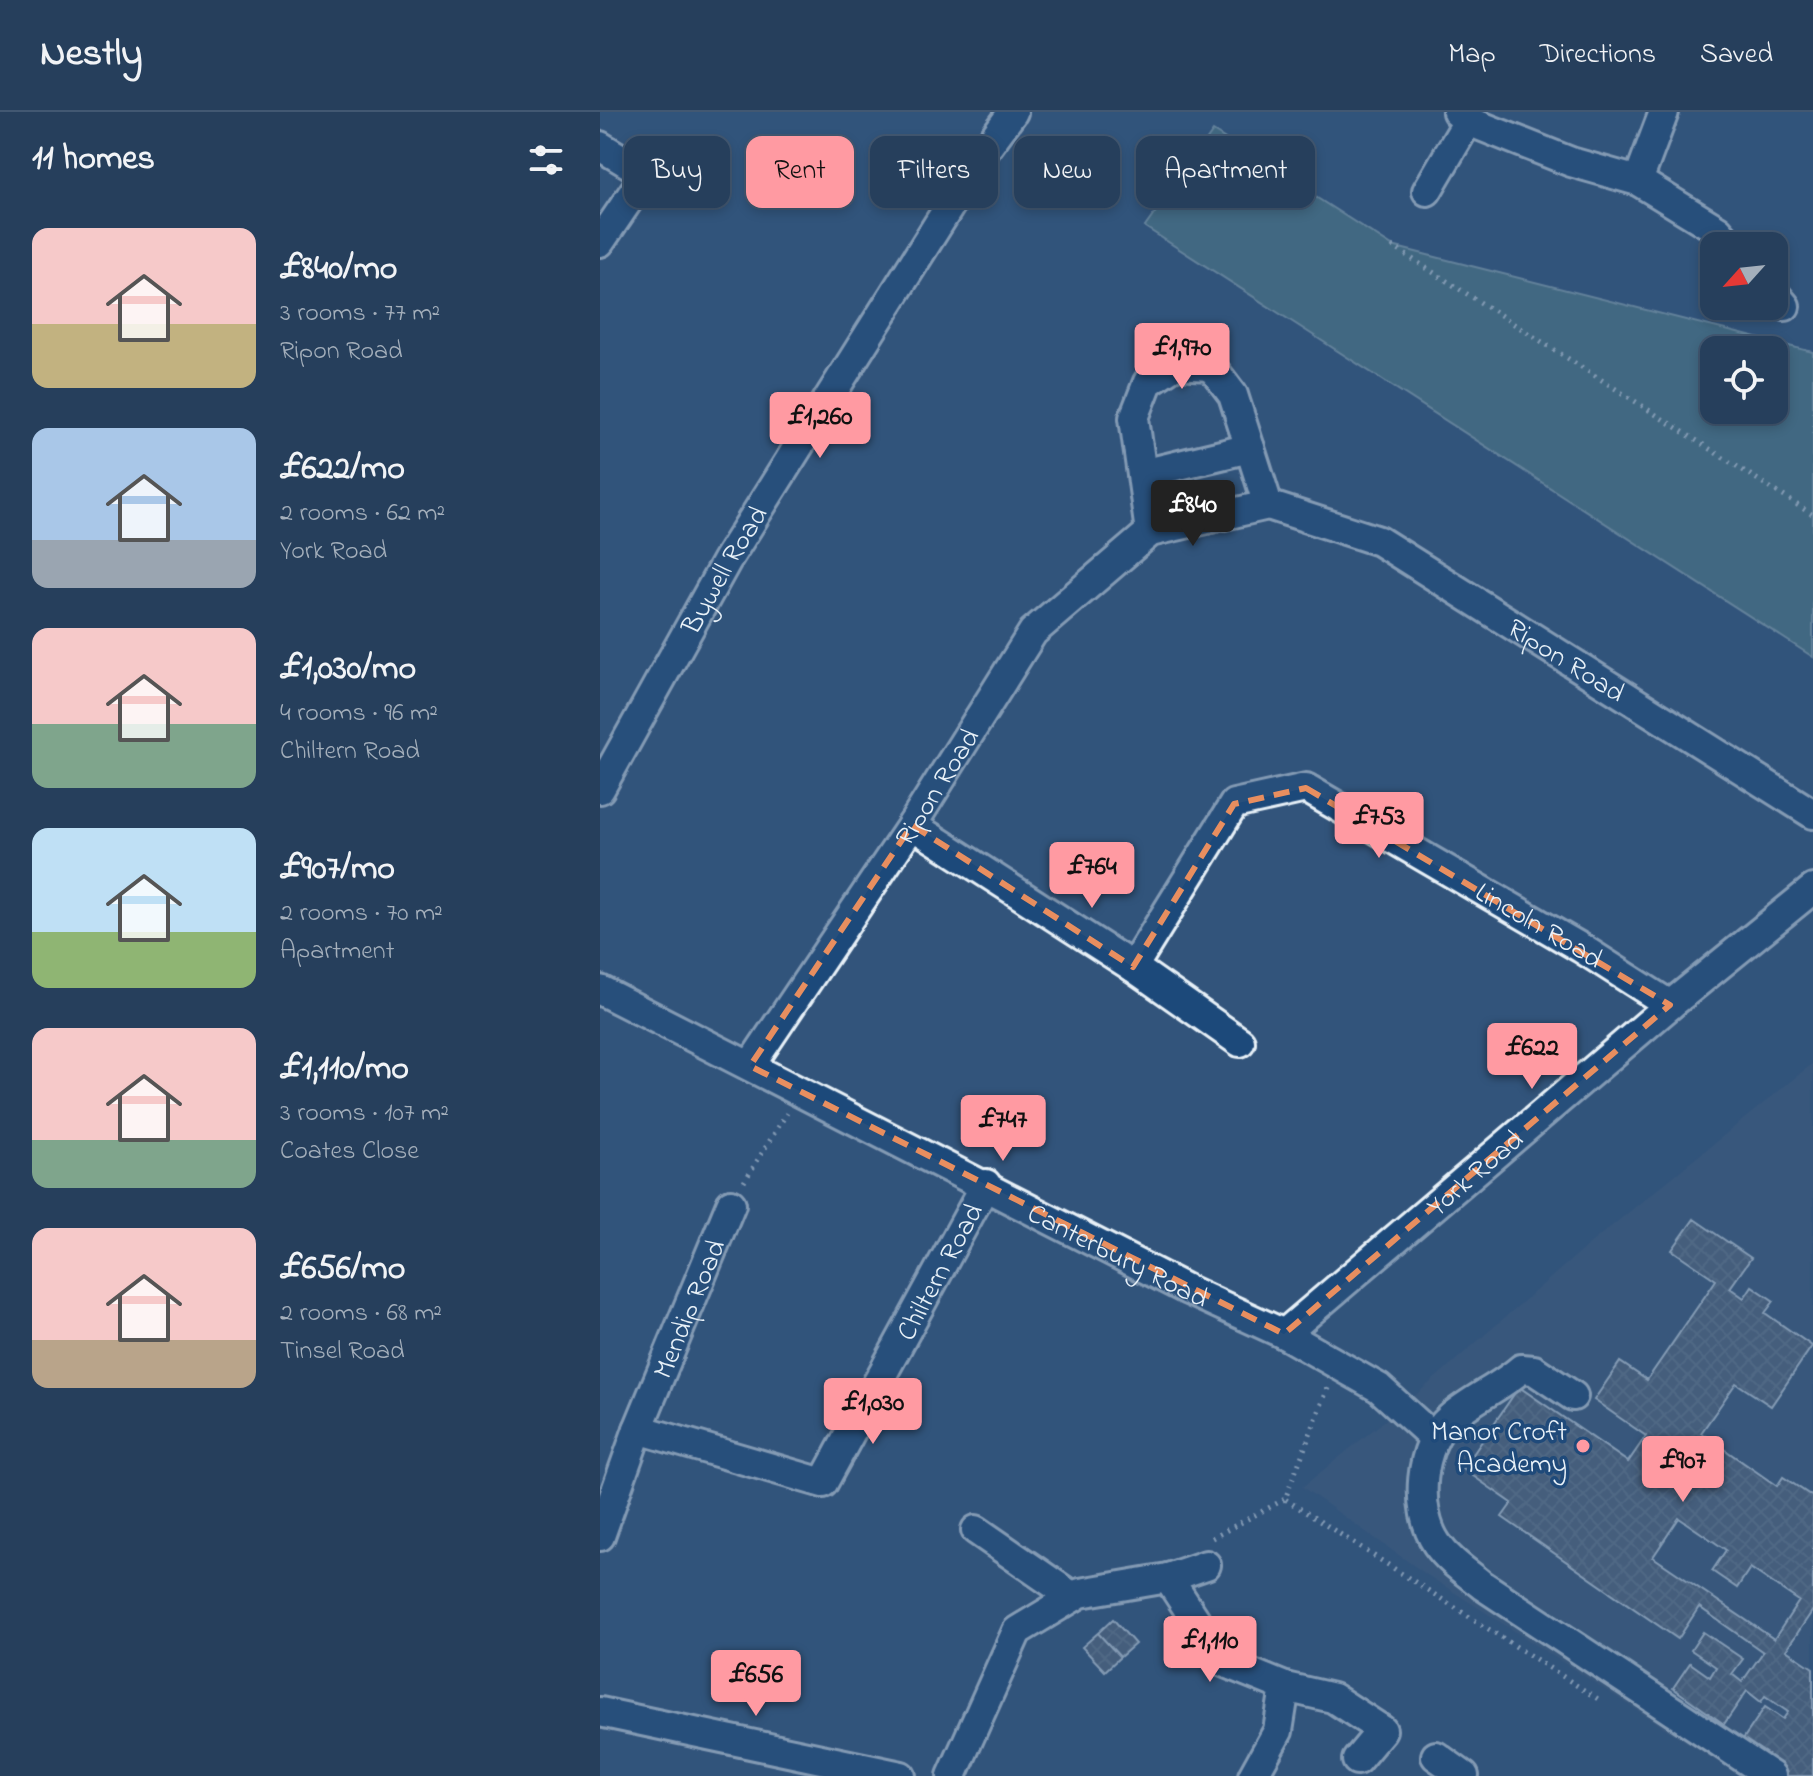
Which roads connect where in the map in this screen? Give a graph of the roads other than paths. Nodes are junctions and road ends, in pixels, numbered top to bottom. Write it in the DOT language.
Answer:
graph roads {
  1 [pos="1013,112"];
  2 [pos="1664,112"];
  3 [pos="1462,117"];
  4 [pos="600,146"];
  5 [pos="1638,181"];
  6 [pos="1427,191"];
  7 [pos="1720,232"];
  8 [pos="600,242"];
  9 [pos="1250,448"];
  10 [pos="1142,474"];
  11 [pos="1268,505"];
  12 [pos="1150,532"];
  13 [pos="600,789"];
  14 [pos="1813,814"];
  15 [pos="912,825"];
  16 [pos="1813,889"];
  17 [pos="1133,967"];
  18 [pos="600,990"];
  19 [pos="1670,1005"];
  20 [pos="1240,1042"];
  21 [pos="750,1066"];
  22 [pos="986,1184"];
  23 [pos="731,1204"];
  24 [pos="1284,1334"];
  25 [pos="1573,1396"];
  26 [pos="638,1429"];
  27 [pos="1434,1438"];
  28 [pos="976,1530"];
  29 [pos="600,1536"];
  30 [pos="1206,1565"];
  31 [pos="1168,1578"];
  32 [pos="1073,1597"];
  33 [pos="1285,1687"];
  34 [pos="600,1712"];
  35 [pos="1436,1756"];
  36 [pos="1357,1760"];
  37 [pos="901,1776"];
  38 [pos="952,1776"];
  39 [pos="1253,1776"];
  40 [pos="1464,1776"];
  41 [pos="1771,1776"];
  1 -- 13 [label="street, Bywell Road"];
  2 -- 5 [label="street"];
  3 -- 5 [label="street"];
  3 -- 6 [label="street"];
  4 -- 8 [label="street"];
  5 -- 7 [label="street"];
  9 -- 10 [label="street"];
  9 -- 10 [label="street"];
  9 -- 11 [label="street"];
  10 -- 12 [label="street"];
  11 -- 12 [label="street, Ripon Road"];
  11 -- 14 [label="street, Ripon Road"];
  12 -- 15 [label="street, Ripon Road"];
  15 -- 17 [label="street"];
  15 -- 21 [label="street, Ripon Road"];
  16 -- 19 [label="street, York Road"];
  17 -- 19 [label="street, Lincoln Road"];
  17 -- 20 [label="street"];
  18 -- 21 [label="street, Canterbury Road"];
  19 -- 24 [label="street, York Road"];
  21 -- 22 [label="street, Canterbury Road"];
  22 -- 24 [label="street, Canterbury Road"];
  22 -- 26 [label="street, Chiltern Road"];
  23 -- 26 [label="street, Mendip Road"];
  24 -- 27 [label="street, Canterbury Road"];
  25 -- 27 [label="street"];
  26 -- 29 [label="street, Mendip Road"];
  27 -- 41 [label="street"];
  28 -- 32 [label="street"];
  30 -- 31 [label="street"];
  31 -- 32 [label="street"];
  31 -- 33 [label="street"];
  32 -- 38 [label="street"];
  33 -- 36 [label="street"];
  33 -- 39 [label="street"];
  34 -- 37 [label="street"];
  35 -- 40 [label="street"];
}
